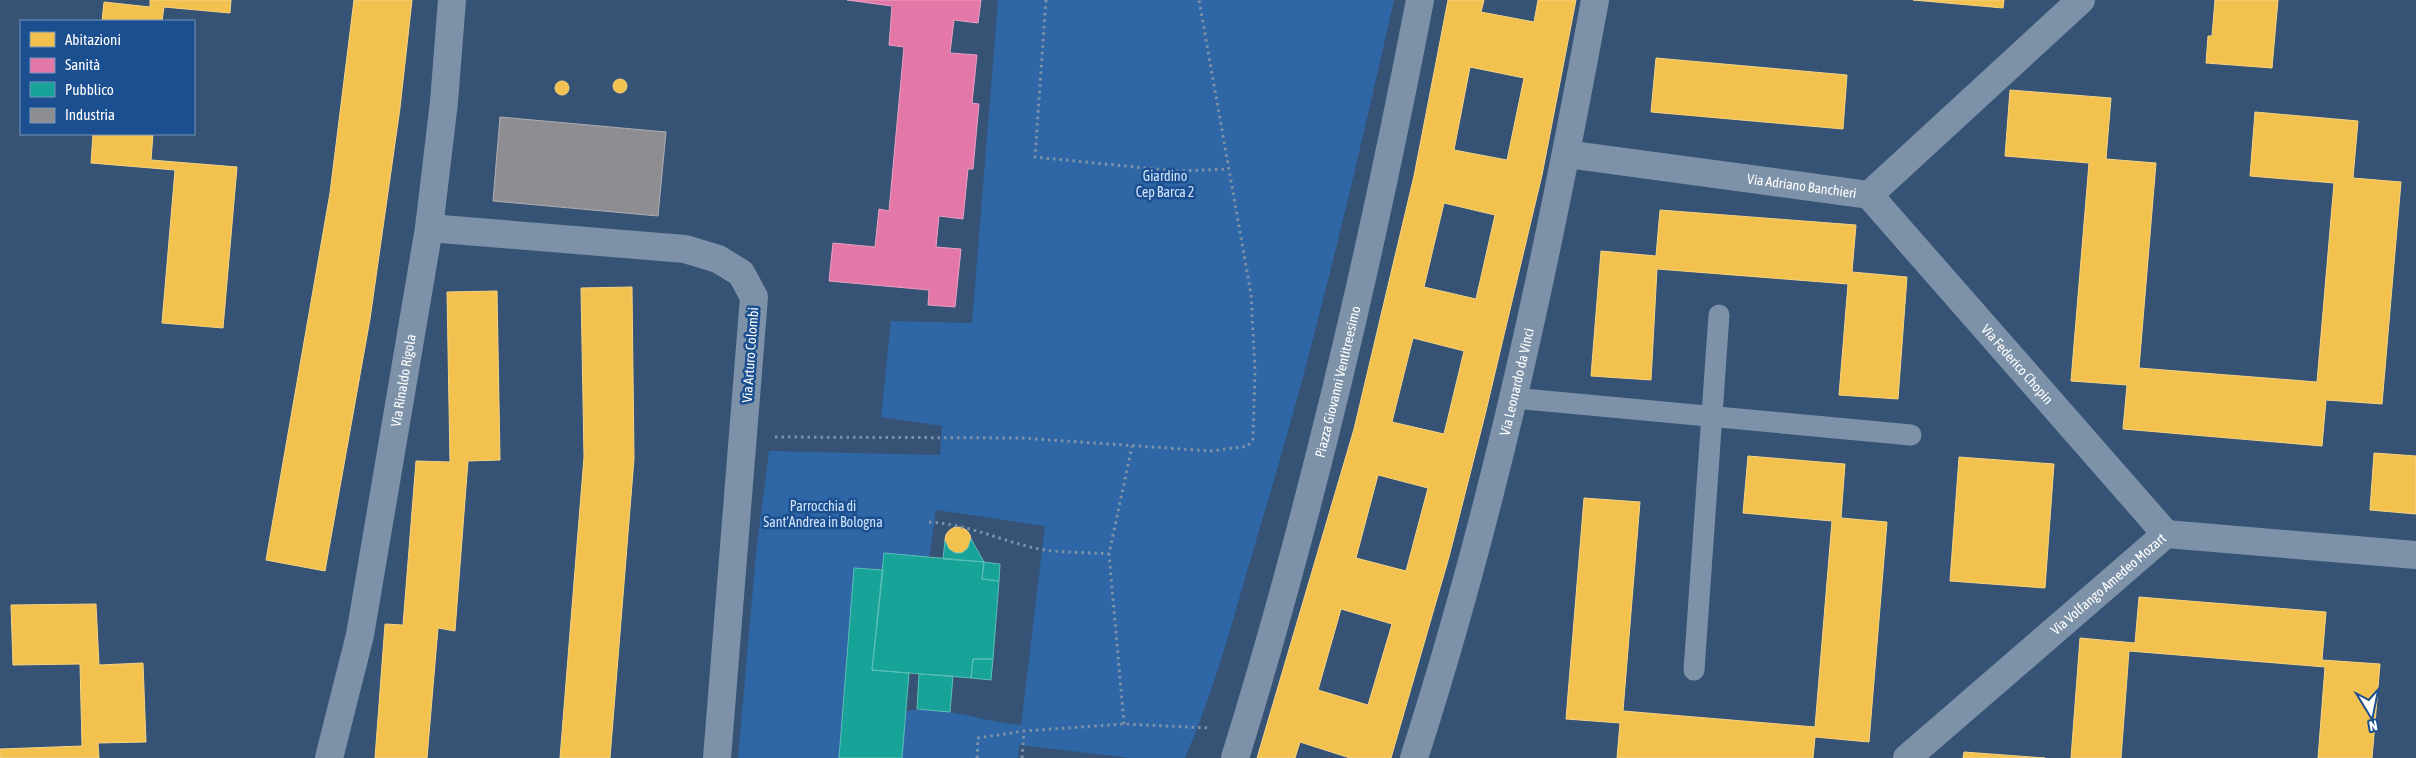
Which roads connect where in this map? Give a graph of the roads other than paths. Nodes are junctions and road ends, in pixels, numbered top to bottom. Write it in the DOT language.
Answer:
graph roads {
  1 [pos="452,0"];
  2 [pos="1420,0"];
  3 [pos="1595,0"];
  4 [pos="2081,0"];
  5 [pos="1566,154"];
  6 [pos="1869,195"];
  7 [pos="429,228"];
  8 [pos="1719,316"];
  9 [pos="1514,398"];
  10 [pos="1710,416"];
  11 [pos="1911,435"];
  12 [pos="2166,534"];
  13 [pos="2416,555"];
  14 [pos="1694,670"];
  15 [pos="329,758"];
  16 [pos="717,758"];
  17 [pos="1235,758"];
  18 [pos="1414,758"];
  19 [pos="1907,758"];
  1 -- 7 [label="street, Via Rinaldo Rigola"];
  2 -- 17 [label="street, Piazza Giovanni Ventitreesimo"];
  3 -- 5 [label="street, Via Leonardo da Vinci"];
  4 -- 6 [label="street, Via Adriano Banchieri"];
  5 -- 6 [label="street, Via Adriano Banchieri"];
  5 -- 9 [label="street, Via Leonardo da Vinci"];
  6 -- 12 [label="street, Via Federico Chopin"];
  7 -- 15 [label="street, Via Rinaldo Rigola"];
  7 -- 16 [label="street, Via Arturo Colombi"];
  8 -- 10 [label="lane"];
  9 -- 10 [label="lane"];
  9 -- 18 [label="street, Via Leonardo da Vinci"];
  10 -- 11 [label="lane"];
  10 -- 14 [label="lane"];
  12 -- 13 [label="street, Via Volfango Amedeo Mozart"];
  12 -- 19 [label="street, Via Volfango Amedeo Mozart"];
}
